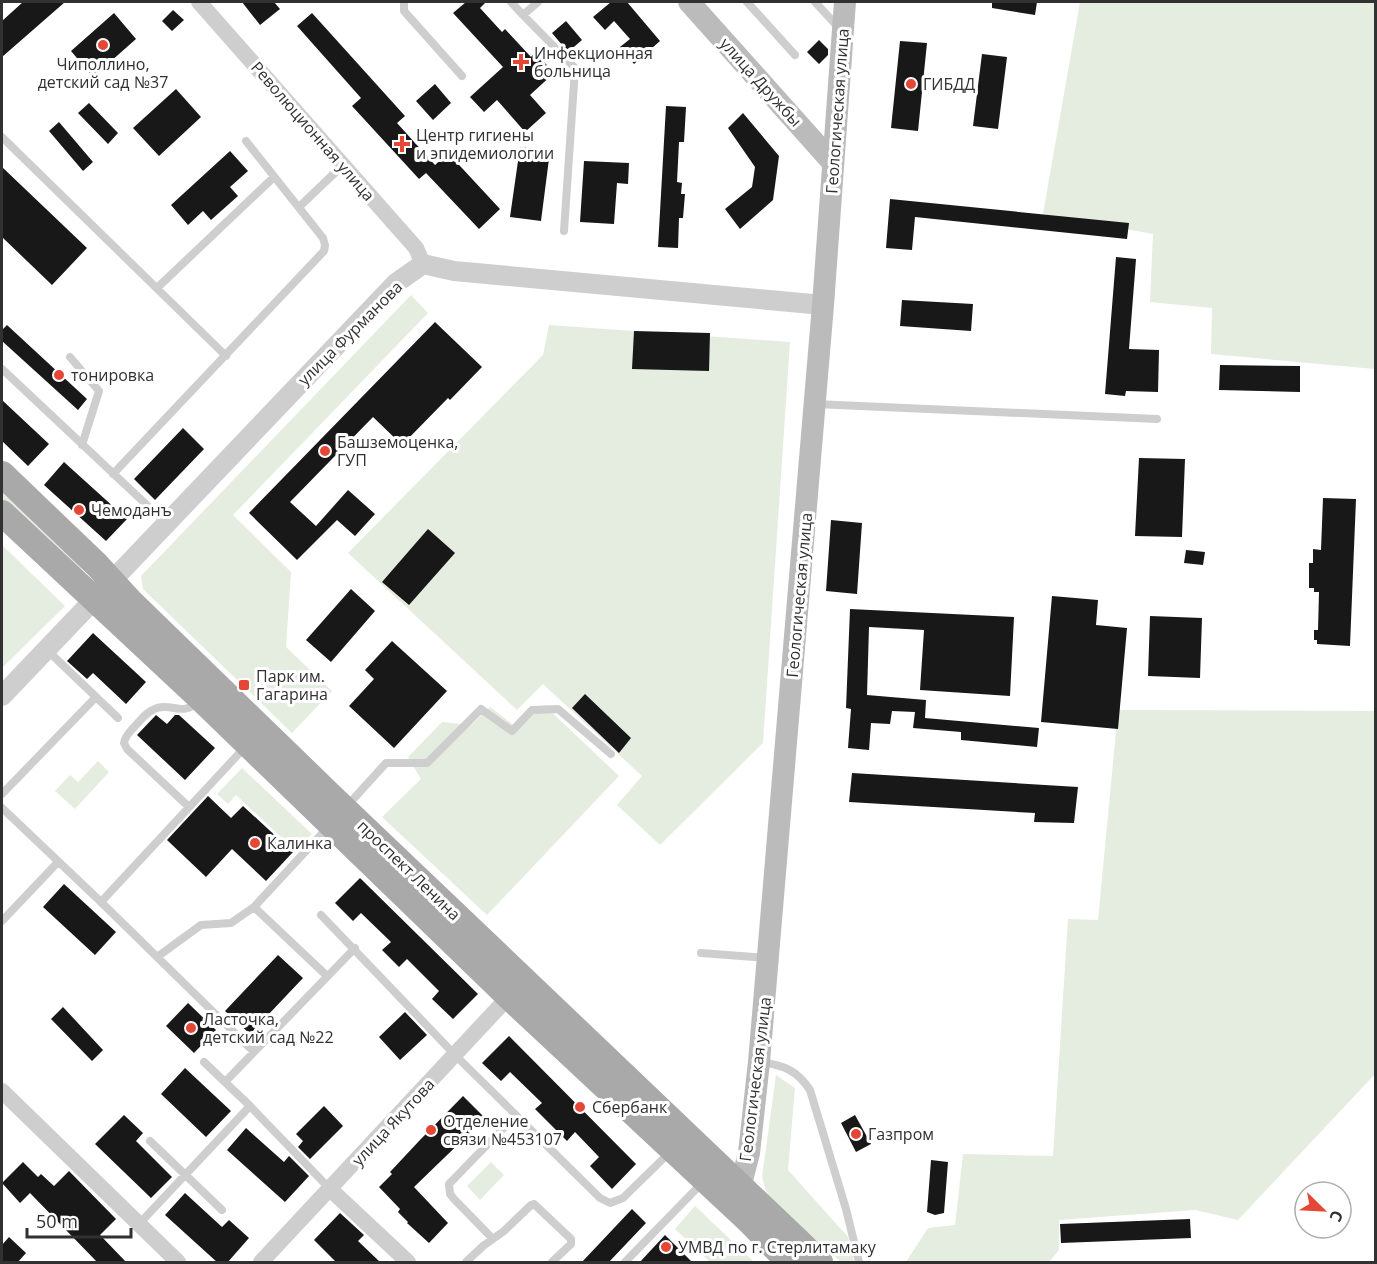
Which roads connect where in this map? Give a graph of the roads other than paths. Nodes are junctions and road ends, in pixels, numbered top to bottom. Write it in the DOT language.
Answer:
graph roads {
  1 [pos="200,2"];
  2 [pos="404,2"];
  3 [pos="511,2"];
  4 [pos="538,2"];
  5 [pos="689,2"];
  6 [pos="747,2"];
  7 [pos="815,2"];
  8 [pos="845,2"];
  9 [pos="523,15"];
  10 [pos="843,33"];
  11 [pos="795,55"];
  12 [pos="462,76"];
  13 [pos="2,137"];
  14 [pos="246,141"];
  15 [pos="833,163"];
  16 [pos="343,165"];
  17 [pos="274,177"];
  18 [pos="299,207"];
  19 [pos="564,231"];
  20 [pos="423,264"];
  21 [pos="157,288"];
  22 [pos="823,305"];
  23 [pos="226,356"];
  24 [pos="70,357"];
  25 [pos="2,369"];
  26 [pos="815,404"];
  27 [pos="1158,419"];
  28 [pos="82,445"];
  29 [pos="2,474"];
  30 [pos="113,474"];
  31 [pos="2,513"];
  32 [pos="166,523"];
  33 [pos="112,580"];
  34 [pos="94,599"];
  35 [pos="46,650"];
  36 [pos="2,696"];
  37 [pos="96,697"];
  38 [pos="200,698"];
  39 [pos="118,718"];
  40 [pos="248,744"];
  41 [pos="611,754"];
  42 [pos="2,794"];
  43 [pos="189,807"];
  44 [pos="2,808"];
  45 [pos="337,817"];
  46 [pos="58,862"];
  47 [pos="101,902"];
  48 [pos="254,907"];
  49 [pos="321,915"];
  50 [pos="2,921"];
  51 [pos="355,948"];
  52 [pos="701,953"];
  53 [pos="157,957"];
  54 [pos="768,958"];
  55 [pos="327,976"];
  56 [pos="517,989"];
  57 [pos="254,1052"];
  58 [pos="455,1055"];
  59 [pos="204,1062"];
  60 [pos="759,1062"];
  61 [pos="225,1082"];
  62 [pos="2,1091"];
  63 [pos="250,1106"];
  64 [pos="516,1115"];
  65 [pos="150,1141"];
  66 [pos="671,1150"];
  67 [pos="185,1175"];
  68 [pos="704,1181"];
  69 [pos="740,1188"];
  70 [pos="330,1189"];
  71 [pos="222,1210"];
  72 [pos="138,1224"];
  73 [pos="493,1239"];
  74 [pos="178,1263"];
  75 [pos="261,1263"];
  76 [pos="408,1263"];
  77 [pos="466,1263"];
  78 [pos="552,1263"];
  79 [pos="625,1263"];
  80 [pos="789,1263"];
  81 [pos="820,1263"];
  82 [pos="859,1263"];
  1 -- 16 [label="street, Революционная улица"];
  2 -- 12 [label="lane"];
  3 -- 9 [label="lane"];
  4 -- 9 [label="lane"];
  5 -- 15 [label="main road, улица Дружбы"];
  6 -- 11 [label="lane"];
  7 -- 10 [label="lane"];
  8 -- 10 [label="main road, Геологическая улица"];
  9 -- 19 [label="lane"];
  10 -- 15 [label="main road, Геологическая улица"];
  13 -- 21 [label="lane"];
  14 -- 17 [label="lane"];
  15 -- 22 [label="main road, Геологическая улица"];
  16 -- 18 [label="lane"];
  16 -- 20 [label="street, Революционная улица"];
  17 -- 18 [label="lane"];
  17 -- 21 [label="lane"];
  18 -- 23 [label="lane"];
  20 -- 22 [label="street"];
  20 -- 32 [label="street, улица Фурманова"];
  21 -- 23 [label="lane"];
  22 -- 26 [label="main road, Геологическая улица"];
  23 -- 30 [label="lane"];
  24 -- 28 [label="lane"];
  25 -- 28 [label="lane"];
  26 -- 27 [label="lane"];
  26 -- 54 [label="main road, Геологическая улица"];
  28 -- 30 [label="lane"];
  29 -- 33 [label="main road, проспект Ленина"];
  30 -- 32 [label="lane"];
  31 -- 34 [label="main road, проспект Ленина"];
  32 -- 33 [label="street, улица Фурманова"];
  33 -- 34 [label="street, улица Фурманова"];
  33 -- 45 [label="main road, проспект Ленина"];
  34 -- 35 [label="street, улица Фурманова"];
  34 -- 38 [label="main road, проспект Ленина"];
  35 -- 36 [label="street, улица Фурманова"];
  35 -- 37 [label="lane"];
  37 -- 39 [label="lane"];
  37 -- 42 [label="lane"];
  38 -- 40 [label="main road, проспект Ленина"];
  38 -- 43 [label="lane"];
  40 -- 43 [label="lane"];
  40 -- 45 [label="main road, проспект Ленина"];
  41 -- 45 [label="lane"];
  43 -- 47 [label="lane"];
  44 -- 46 [label="lane"];
  45 -- 48 [label="lane"];
  45 -- 56 [label="main road, проспект Ленина"];
  46 -- 47 [label="lane"];
  46 -- 50 [label="lane"];
  47 -- 53 [label="lane"];
  48 -- 53 [label="lane"];
  48 -- 55 [label="lane"];
  49 -- 51 [label="lane"];
  51 -- 55 [label="lane"];
  51 -- 58 [label="lane"];
  52 -- 54 [label="lane"];
  53 -- 57 [label="lane"];
  54 -- 60 [label="main road, Геологическая улица"];
  55 -- 57 [label="lane"];
  56 -- 58 [label="street, улица Якутова"];
  56 -- 66 [label="main road, проспект Ленина"];
  56 -- 69 [label="main road, проспект Ленина"];
  57 -- 61 [label="lane"];
  58 -- 64 [label="lane"];
  58 -- 70 [label="street, улица Якутова"];
  59 -- 61 [label="lane"];
  60 -- 69 [label="main road, Геологическая улица"];
  60 -- 82 [label="lane"];
  61 -- 63 [label="lane"];
  62 -- 72 [label="street"];
  63 -- 67 [label="lane"];
  63 -- 70 [label="lane"];
  64 -- 66 [label="lane"];
  64 -- 73 [label="lane"];
  65 -- 67 [label="lane"];
  66 -- 68 [label="main road, проспект Ленина"];
  67 -- 71 [label="lane"];
  67 -- 72 [label="lane"];
  68 -- 79 [label="lane"];
  68 -- 80 [label="main road, проспект Ленина"];
  69 -- 81 [label="main road, проспект Ленина"];
  70 -- 75 [label="street, улица Якутова"];
  70 -- 76 [label="street"];
  72 -- 74 [label="street"];
  73 -- 77 [label="lane"];
  73 -- 78 [label="lane"];
}
